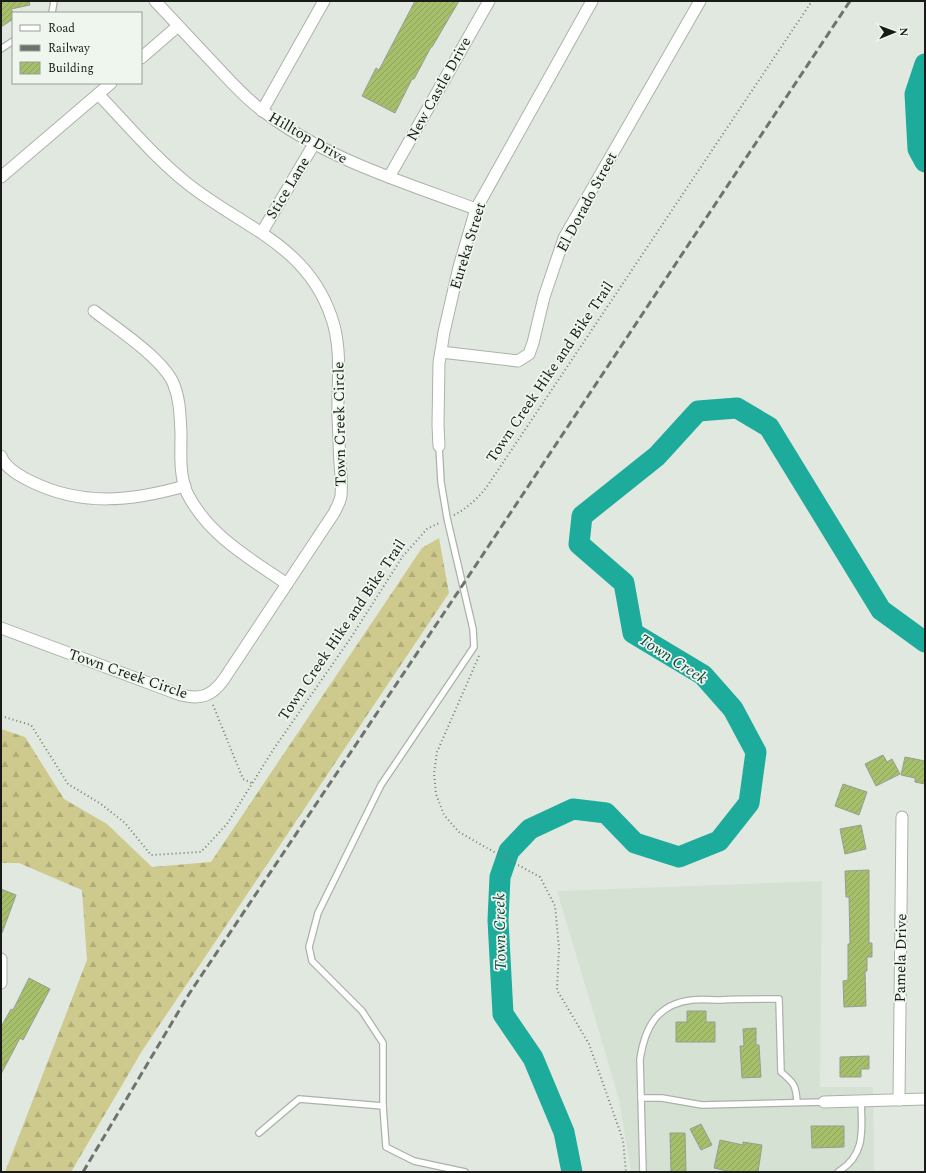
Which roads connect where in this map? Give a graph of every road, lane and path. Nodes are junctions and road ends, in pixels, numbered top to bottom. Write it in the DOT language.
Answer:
graph roads {
  1 [pos="54,1"];
  2 [pos="155,1"];
  3 [pos="324,1"];
  4 [pos="489,1"];
  5 [pos="592,1"];
  6 [pos="700,1"];
  7 [pos="812,1"];
  8 [pos="52,12"];
  9 [pos="178,26"];
  10 [pos="12,42"];
  11 [pos="1,49"];
  12 [pos="142,57"];
  13 [pos="110,84"];
  14 [pos="98,94"];
  15 [pos="262,111"];
  16 [pos="314,144"];
  17 [pos="1,177"];
  18 [pos="389,177"];
  19 [pos="476,209"];
  20 [pos="262,232"];
  21 [pos="94,312"];
  22 [pos="441,352"];
  23 [pos="439,446"];
  24 [pos="1,456"];
  25 [pos="185,486"];
  26 [pos="447,518"];
  27 [pos="286,584"];
  28 [pos="1,628"];
  29 [pos="480,653"];
  30 [pos="209,694"];
  31 [pos="1,716"];
  32 [pos="252,783"];
  33 [pos="902,817"];
  34 [pos="1,959"];
  35 [pos="1,982"];
  36 [pos="641,1098"];
  37 [pos="925,1099"];
  38 [pos="899,1100"];
  39 [pos="861,1101"];
  40 [pos="797,1102"];
  41 [pos="824,1102"];
  42 [pos="383,1106"];
  43 [pos="259,1133"];
  44 [pos="465,1172"];
  45 [pos="626,1172"];
  46 [pos="642,1172"];
  47 [pos="838,1172"];
  1 -- 8 [label="lane"];
  2 -- 9 [label="street, Hilltop Drive"];
  3 -- 15 [label="street"];
  4 -- 18 [label="street, New Castle Drive"];
  5 -- 19 [label="street, Eureka Street"];
  6 -- 22 [label="street, El Dorado Street"];
  7 -- 26 [label="path, Town Creek Hike and Bike Trail"];
  9 -- 12 [label="street"];
  9 -- 15 [label="street, Hilltop Drive"];
  10 -- 11 [label="lane"];
  13 -- 14 [label="street"];
  14 -- 17 [label="street"];
  14 -- 20 [label="street, Town Creek Circle"];
  15 -- 16 [label="street, Hilltop Drive"];
  16 -- 18 [label="street, Hilltop Drive"];
  16 -- 20 [label="street, Stice Lane"];
  18 -- 19 [label="street, Hilltop Drive"];
  19 -- 22 [label="street, Eureka Street"];
  20 -- 27 [label="street, Town Creek Circle"];
  21 -- 25 [label="street"];
  22 -- 23 [label="street, Eureka Street"];
  23 -- 26 [label="lane"];
  24 -- 25 [label="street"];
  25 -- 27 [label="street"];
  26 -- 32 [label="path, Town Creek Hike and Bike Trail"];
  26 -- 42 [label="lane"];
  27 -- 30 [label="street, Town Creek Circle"];
  28 -- 30 [label="street, Town Creek Circle"];
  29 -- 45 [label="path"];
  30 -- 32 [label="path"];
  31 -- 32 [label="path, Town Creek Hike and Bike Trail"];
  33 -- 38 [label="street, Pamela Drive"];
  34 -- 35 [label="street"];
  36 -- 40 [label="lane"];
  36 -- 40 [label="lane"];
  36 -- 46 [label="lane"];
  37 -- 38 [label="street"];
  38 -- 39 [label="street"];
  39 -- 41 [label="street"];
  39 -- 47 [label="lane"];
  40 -- 41 [label="lane"];
  42 -- 43 [label="lane"];
  42 -- 44 [label="lane"];
}
